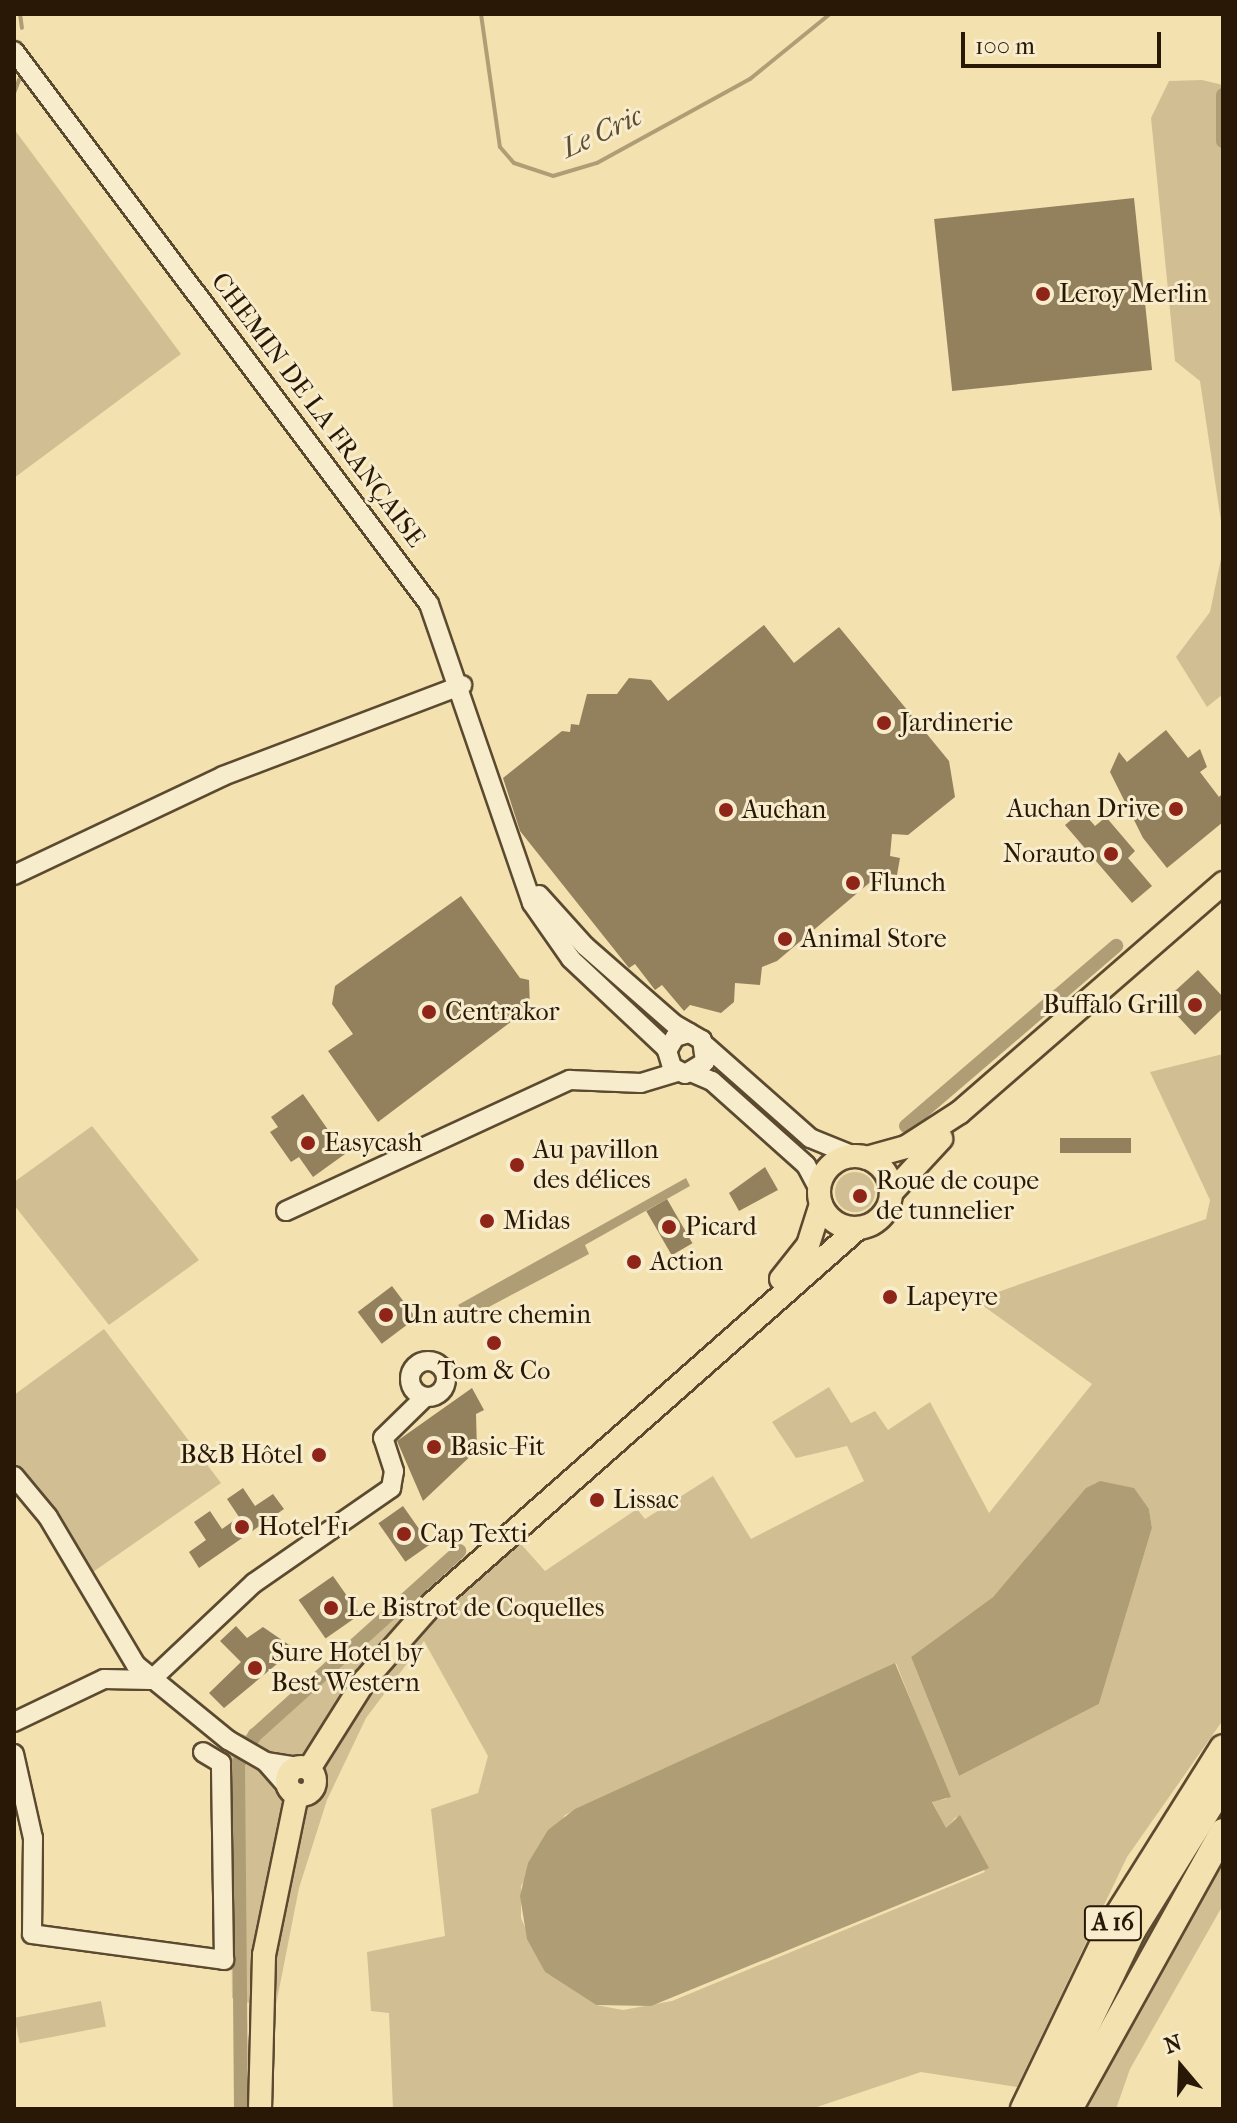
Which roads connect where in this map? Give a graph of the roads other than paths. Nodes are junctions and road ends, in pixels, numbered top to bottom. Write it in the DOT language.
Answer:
graph roads {
  1 [pos="14,51"];
  2 [pos="462,685"];
  3 [pos="508,839"];
  4 [pos="14,875"];
  5 [pos="1223,883"];
  6 [pos="689,1033"];
  7 [pos="1051,1038"];
  8 [pos="706,1046"];
  9 [pos="667,1052"];
  10 [pos="686,1072"];
  11 [pos="631,1083"];
  12 [pos="860,1157"];
  13 [pos="891,1193"];
  14 [pos="820,1197"];
  15 [pos="286,1211"];
  16 [pos="858,1228"];
  17 [pos="720,1349"];
  18 [pos="425,1397"];
  19 [pos="14,1476"];
  20 [pos="130,1657"];
  21 [pos="104,1679"];
  22 [pos="151,1680"];
  23 [pos="14,1722"];
  24 [pos="1223,1748"];
  25 [pos="203,1752"];
  26 [pos="14,1754"];
  27 [pos="298,1779"];
  28 [pos="1223,1784"];
  29 [pos="1223,1832"];
  30 [pos="1223,1846"];
  31 [pos="23,1919"];
  32 [pos="1164,1929"];
  33 [pos="260,2109"];
  34 [pos="1024,2109"];
  35 [pos="1046,2109"];
  36 [pos="1069,2109"];
  1 -- 2 [label="street, CHEMIN DE LA FRANÇAISE"];
  2 -- 3 [label="street, CHEMIN DE LA FRANÇAISE"];
  2 -- 4 [label="street"];
  3 -- 6 [label="street, CHEMIN DE LA FRANÇAISE"];
  3 -- 9 [label="street, CHEMIN DE LA FRANÇAISE"];
  5 -- 7 [label="main road"];
  6 -- 8 [label="street"];
  6 -- 9 [label="street"];
  7 -- 12 [label="main road"];
  7 -- 13 [label="main road"];
  8 -- 10 [label="street"];
  8 -- 12 [label="street"];
  9 -- 10 [label="street"];
  9 -- 11 [label="street"];
  10 -- 11 [label="street"];
  10 -- 14 [label="street"];
  11 -- 15 [label="street"];
  12 -- 13 [label="main road"];
  12 -- 14 [label="main road"];
  13 -- 16 [label="main road"];
  14 -- 16 [label="main road"];
  14 -- 17 [label="main road"];
  16 -- 17 [label="main road"];
  17 -- 27 [label="main road"];
  18 -- 22 [label="street"];
  19 -- 20 [label="street"];
  20 -- 21 [label="street"];
  20 -- 22 [label="street"];
  21 -- 22 [label="street"];
  21 -- 23 [label="street"];
  22 -- 27 [label="street"];
  24 -- 34 [label="highway, A 16"];
  25 -- 31 [label="street"];
  26 -- 31 [label="street"];
  27 -- 33 [label="main road"];
  28 -- 35 [label="highway, A 16"];
  29 -- 32 [label="highway"];
  30 -- 32 [label="highway"];
  32 -- 36 [label="highway"];
}
